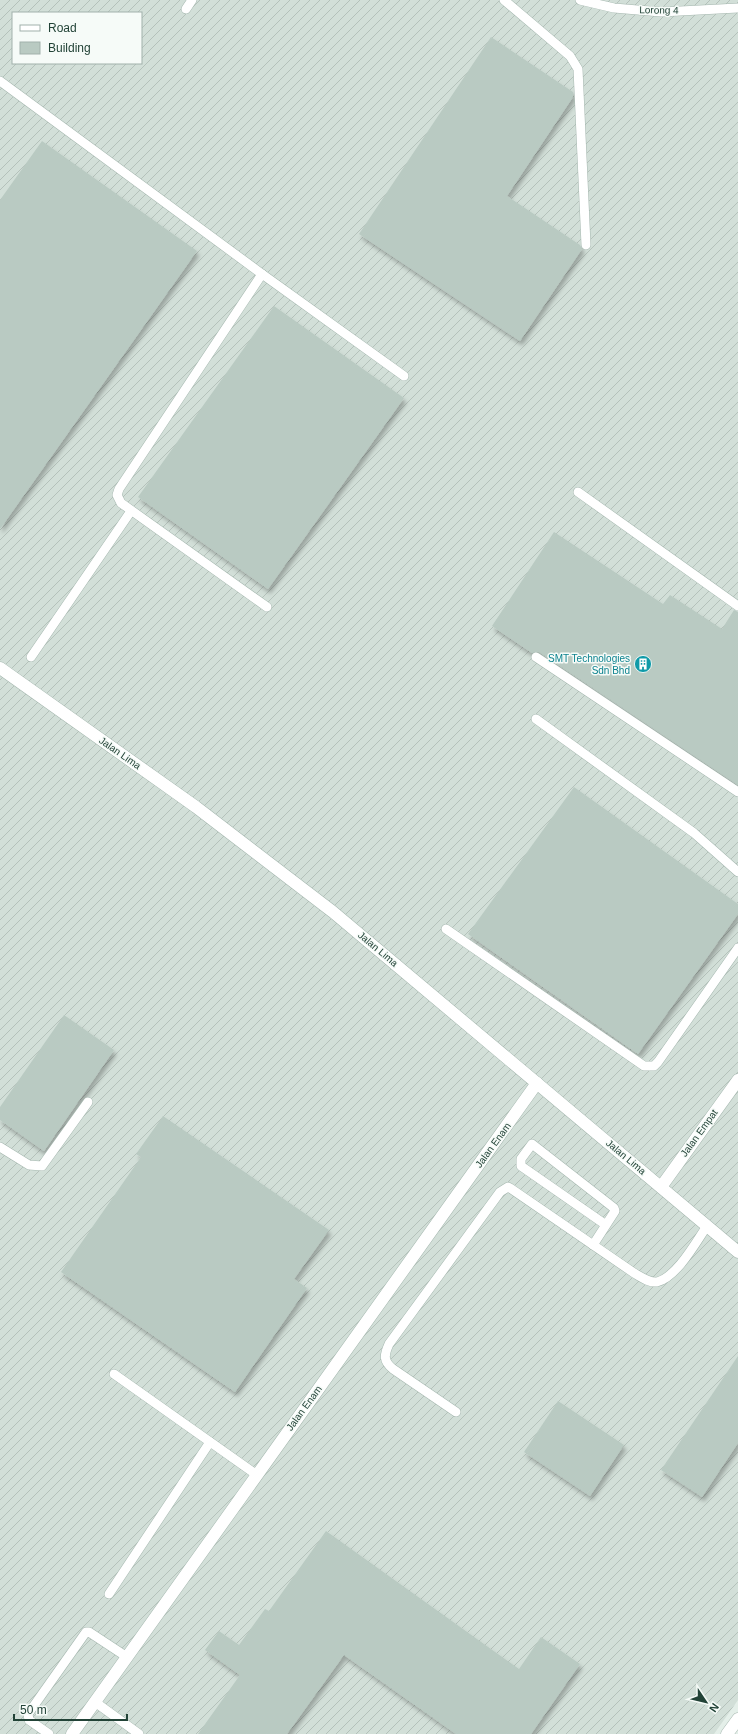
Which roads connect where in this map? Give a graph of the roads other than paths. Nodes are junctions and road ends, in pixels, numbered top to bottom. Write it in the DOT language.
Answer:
graph roads {
  1 [pos="192,0"];
  2 [pos="504,0"];
  3 [pos="580,0"];
  4 [pos="738,8"];
  5 [pos="186,9"];
  6 [pos="0,81"];
  7 [pos="586,245"];
  8 [pos="262,274"];
  9 [pos="404,376"];
  10 [pos="578,492"];
  11 [pos="131,511"];
  12 [pos="738,606"];
  13 [pos="267,607"];
  14 [pos="536,657"];
  15 [pos="31,658"];
  16 [pos="0,668"];
  17 [pos="536,719"];
  18 [pos="738,792"];
  19 [pos="738,872"];
  20 [pos="446,929"];
  21 [pos="738,948"];
  22 [pos="738,1080"];
  23 [pos="537,1083"];
  24 [pos="88,1102"];
  25 [pos="0,1147"];
  26 [pos="661,1187"];
  27 [pos="606,1225"];
  28 [pos="707,1226"];
  29 [pos="593,1245"];
  30 [pos="738,1252"];
  31 [pos="114,1374"];
  32 [pos="456,1412"];
  33 [pos="210,1442"];
  34 [pos="257,1475"];
  35 [pos="109,1594"];
  36 [pos="127,1657"];
  37 [pos="95,1702"];
  38 [pos="738,1719"];
  39 [pos="136,1733"];
  40 [pos="49,1734"];
  41 [pos="72,1734"];
  42 [pos="727,1734"];
  1 -- 5 [label="lane"];
  2 -- 7 [label="lane"];
  3 -- 4 [label="lane, Lorong 4"];
  6 -- 8 [label="lane"];
  8 -- 9 [label="lane"];
  8 -- 11 [label="lane"];
  10 -- 12 [label="lane"];
  11 -- 13 [label="lane"];
  11 -- 15 [label="lane"];
  14 -- 18 [label="lane"];
  16 -- 23 [label="street, Jalan Lima"];
  17 -- 19 [label="lane"];
  20 -- 21 [label="lane"];
  22 -- 26 [label="street, Jalan Empat"];
  23 -- 26 [label="street, Jalan Lima"];
  23 -- 34 [label="street, Jalan Enam"];
  24 -- 25 [label="lane"];
  26 -- 28 [label="street, Jalan Lima"];
  27 -- 27 [label="lane"];
  27 -- 29 [label="lane"];
  28 -- 29 [label="lane"];
  28 -- 30 [label="street, Jalan Lima"];
  29 -- 32 [label="lane"];
  31 -- 33 [label="lane"];
  33 -- 34 [label="lane"];
  33 -- 35 [label="lane"];
  34 -- 36 [label="street, Jalan Enam"];
  36 -- 37 [label="street, Jalan Enam"];
  36 -- 40 [label="lane"];
  37 -- 39 [label="lane"];
  37 -- 41 [label="street, Jalan Enam"];
  38 -- 42 [label="street"];
}
